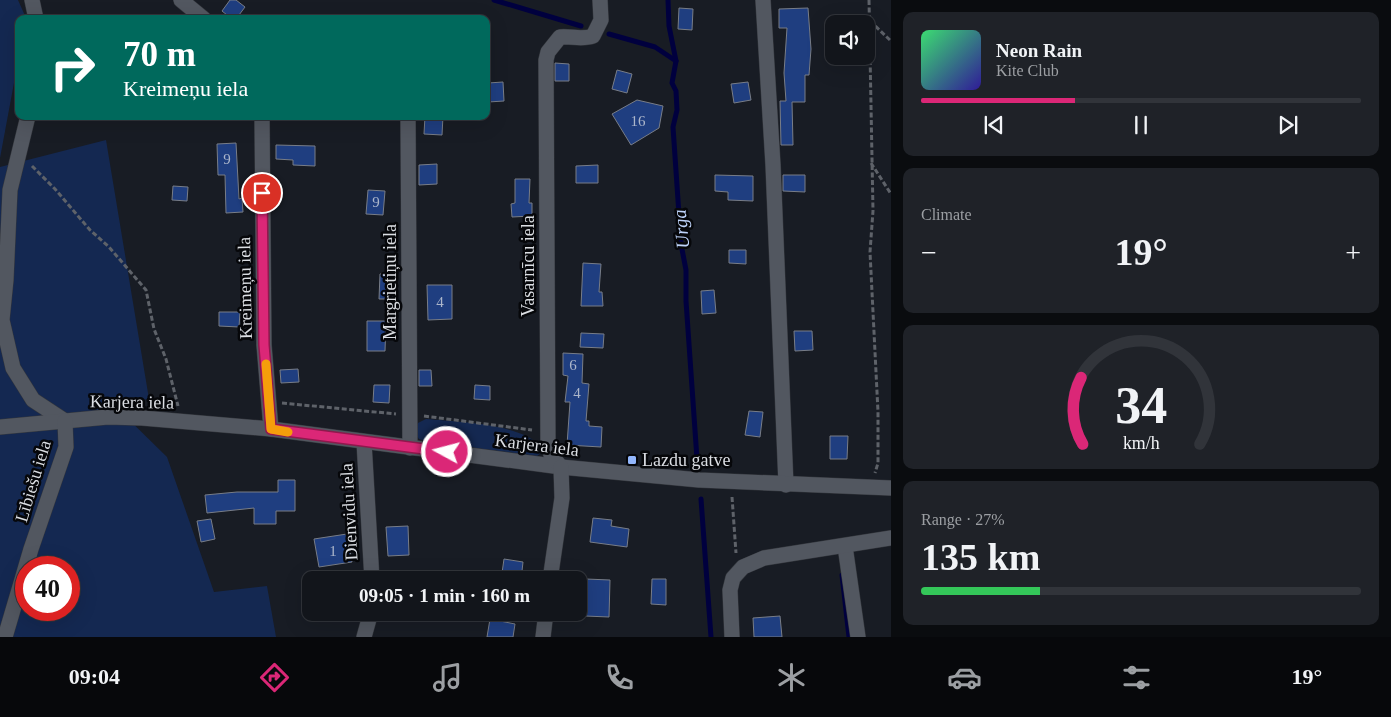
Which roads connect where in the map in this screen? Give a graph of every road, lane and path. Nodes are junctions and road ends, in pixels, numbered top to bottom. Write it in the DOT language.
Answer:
graph roads {
  1 [pos="32,0"];
  2 [pos="181,0"];
  3 [pos="600,0"];
  4 [pos="763,0"];
  5 [pos="869,0"];
  6 [pos="35,15"];
  7 [pos="199,15"];
  8 [pos="870,15"];
  9 [pos="875,26"];
  10 [pos="891,41"];
  11 [pos="870,65"];
  12 [pos="27,120"];
  13 [pos="262,120"];
  14 [pos="408,120"];
  15 [pos="20,154"];
  16 [pos="871,163"];
  17 [pos="891,194"];
  18 [pos="65,421"];
  19 [pos="182,421"];
  20 [pos="0,427"];
  21 [pos="271,429"];
  22 [pos="364,442"];
  23 [pos="410,448"];
  24 [pos="561,467"];
  25 [pos="786,485"];
  26 [pos="871,488"];
  27 [pos="891,488"];
  28 [pos="732,493"];
  29 [pos="891,538"];
  30 [pos="845,546"];
  31 [pos="742,567"];
  32 [pos="371,571"];
  33 [pos="551,571"];
  34 [pos="368,621"];
  35 [pos="545,621"];
  36 [pos="5,637"];
  37 [pos="364,637"];
  38 [pos="543,637"];
  39 [pos="732,637"];
  40 [pos="858,637"];
  1 -- 6 [label="street"];
  2 -- 7 [label="street"];
  3 -- 24 [label="street, Vasarnīcu iela"];
  4 -- 25 [label="street"];
  5 -- 8 [label="path"];
  9 -- 10 [label="path"];
  11 -- 16 [label="path"];
  12 -- 15 [label="street"];
  13 -- 21 [label="street, Kreimeņu iela"];
  14 -- 23 [label="street, Margrietiņu iela"];
  15 -- 18 [label="street"];
  15 -- 19 [label="path"];
  16 -- 17 [label="path"];
  16 -- 26 [label="path"];
  18 -- 19 [label="street, Karjera iela"];
  18 -- 20 [label="street, Karjera iela"];
  18 -- 36 [label="street, Lībiešu iela"];
  19 -- 21 [label="street, Karjera iela"];
  21 -- 22 [label="street, Karjera iela"];
  22 -- 23 [label="street, Karjera iela"];
  22 -- 32 [label="street, Dienvidu iela"];
  23 -- 24 [label="street, Karjera iela"];
  24 -- 25 [label="street, Karjera iela"];
  24 -- 33 [label="street"];
  25 -- 26 [label="street, Karjera iela"];
  26 -- 27 [label="street, Karjera iela"];
  28 -- 31 [label="path"];
  29 -- 30 [label="street"];
  30 -- 31 [label="street"];
  30 -- 40 [label="street"];
  31 -- 39 [label="street"];
  34 -- 37 [label="street"];
  35 -- 38 [label="street"];
}
